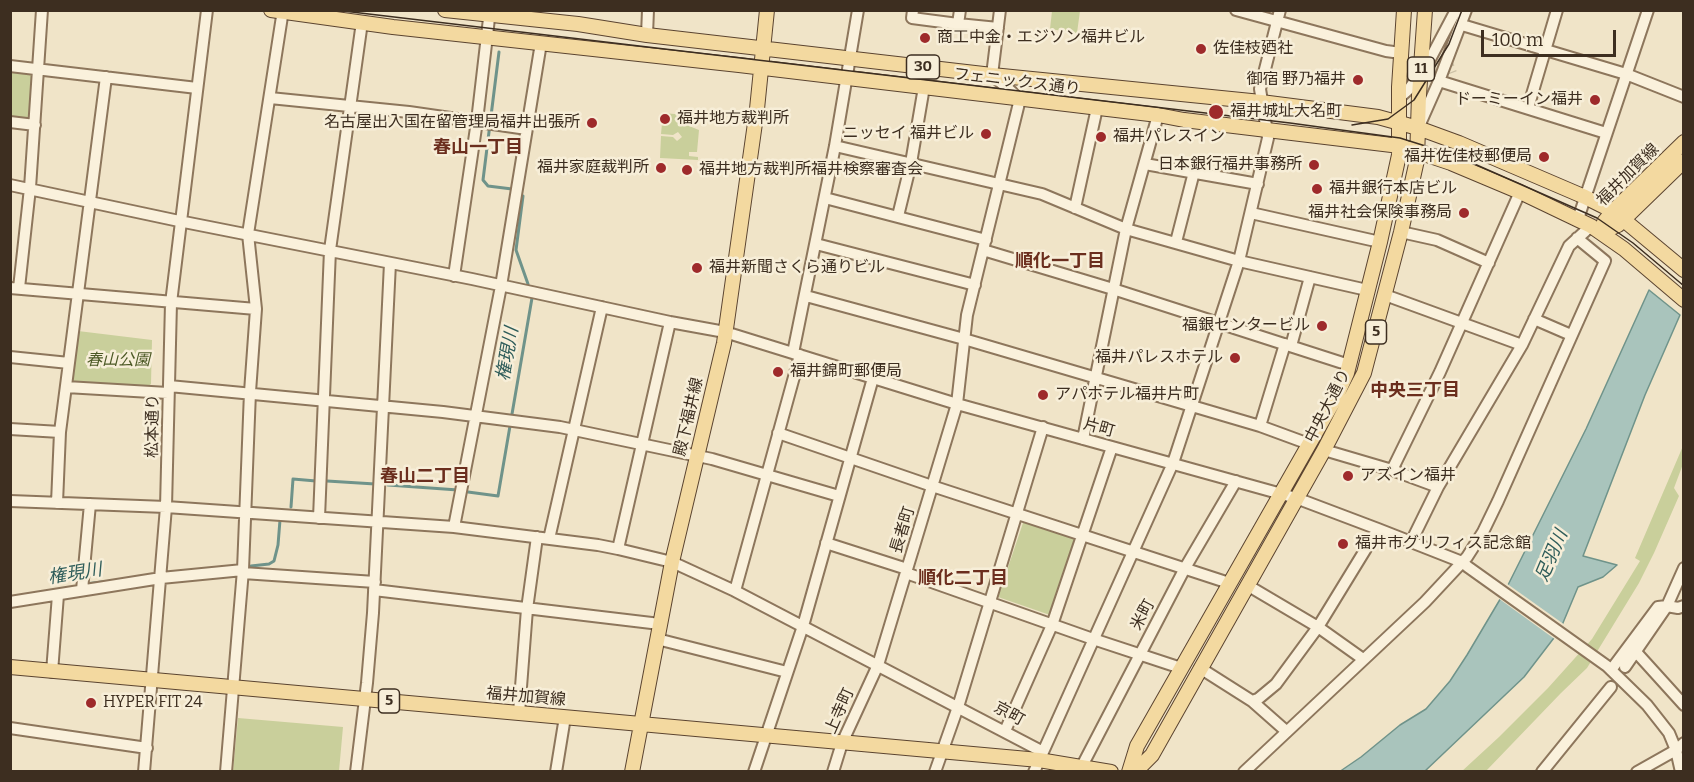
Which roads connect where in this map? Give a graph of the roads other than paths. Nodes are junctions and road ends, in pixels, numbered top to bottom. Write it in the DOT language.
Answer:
graph roads {
  1 [pos="42,10"];
  2 [pos="207,10"];
  3 [pos="445,10"];
  4 [pos="648,10"];
  5 [pos="767,10"];
  6 [pos="858,10"];
  7 [pos="913,10"];
  8 [pos="960,10"];
  9 [pos="1000,10"];
  10 [pos="1236,10"];
  11 [pos="1404,10"];
  12 [pos="1425,10"];
  13 [pos="1456,10"];
  14 [pos="1466,10"];
  15 [pos="1557,10"];
  16 [pos="1648,10"];
  17 [pos="279,11"];
  18 [pos="490,13"];
  19 [pos="1279,16"];
  20 [pos="362,22"];
  21 [pos="958,24"];
  22 [pos="1462,25"];
  23 [pos="1424,26"];
  24 [pos="998,28"];
  25 [pos="1447,30"];
  26 [pos="647,35"];
  27 [pos="487,36"];
  28 [pos="541,43"];
  29 [pos="764,49"];
  30 [pos="1545,50"];
  31 [pos="1401,53"];
  32 [pos="850,58"];
  33 [pos="10,66"];
  34 [pos="762,68"];
  35 [pos="39,69"];
  36 [pos="1421,74"];
  37 [pos="1626,74"];
  38 [pos="992,75"];
  39 [pos="106,77"];
  40 [pos="846,78"];
  41 [pos="1439,81"];
  42 [pos="924,87"];
  43 [pos="197,88"];
  44 [pos="1683,97"];
  45 [pos="270,98"];
  46 [pos="1399,98"];
  47 [pos="1020,99"];
  48 [pos="1261,102"];
  49 [pos="351,106"];
  50 [pos="1097,108"];
  51 [pos="1528,108"];
  52 [pos="1361,114"];
  53 [pos="1158,115"];
  54 [pos="10,122"];
  55 [pos="1400,122"];
  56 [pos="486,123"];
  57 [pos="35,125"];
  58 [pos="1418,128"];
  59 [pos="527,129"];
  60 [pos="1267,129"];
  61 [pos="1606,133"];
  62 [pos="1683,142"];
  63 [pos="835,146"];
  64 [pos="1400,146"];
  65 [pos="1418,152"];
  66 [pos="1683,161"];
  67 [pos="911,163"];
  68 [pos="1145,164"];
  69 [pos="1194,172"];
  70 [pos="10,184"];
  71 [pos="1000,184"];
  72 [pos="1258,184"];
  73 [pos="30,188"];
  74 [pos="1520,192"];
  75 [pos="1585,197"];
  76 [pos="825,198"];
  77 [pos="90,201"];
  78 [pos="1075,208"];
  79 [pos="1251,213"];
  80 [pos="1618,215"];
  81 [pos="898,216"];
  82 [pos="1578,219"];
  83 [pos="179,221"];
  84 [pos="1126,229"];
  85 [pos="1596,229"];
  86 [pos="1401,232"];
  87 [pos="248,234"];
  88 [pos="1577,238"];
  89 [pos="1176,242"];
  90 [pos="1380,242"];
  91 [pos="816,244"];
  92 [pos="984,245"];
  93 [pos="330,250"];
  94 [pos="1239,261"];
  95 [pos="390,263"];
  96 [pos="1489,263"];
  97 [pos="1683,270"];
  98 [pos="454,276"];
  99 [pos="1310,277"];
  100 [pos="975,285"];
  101 [pos="501,286"];
  102 [pos="15,288"];
  103 [pos="1113,289"];
  104 [pos="1367,290"];
  105 [pos="78,294"];
  106 [pos="1385,295"];
  107 [pos="806,296"];
  108 [pos="1683,300"];
  109 [pos="171,303"];
  110 [pos="602,307"];
  111 [pos="256,309"];
  112 [pos="1534,319"];
  113 [pos="670,322"];
  114 [pos="1462,323"];
  115 [pos="1219,324"];
  116 [pos="725,332"];
  117 [pos="1571,335"];
  118 [pos="964,339"];
  119 [pos="1288,345"];
  120 [pos="1522,345"];
  121 [pos="796,354"];
  122 [pos="10,357"];
  123 [pos="69,363"];
  124 [pos="1349,364"];
  125 [pos="873,378"];
  126 [pos="1096,378"];
  127 [pos="66,387"];
  128 [pos="169,389"];
  129 [pos="249,392"];
  130 [pos="324,400"];
  131 [pos="957,404"];
  132 [pos="383,406"];
  133 [pos="1191,406"];
  134 [pos="475,415"];
  135 [pos="1260,426"];
  136 [pos="1043,427"];
  137 [pos="10,429"];
  138 [pos="574,429"];
  139 [pos="60,432"];
  140 [pos="778,433"];
  141 [pos="1083,439"];
  142 [pos="1309,444"];
  143 [pos="642,445"];
  144 [pos="1112,447"];
  145 [pos="1324,450"];
  146 [pos="697,456"];
  147 [pos="850,458"];
  148 [pos="1173,464"];
  149 [pos="1392,470"];
  150 [pos="767,474"];
  151 [pos="1236,481"];
  152 [pos="932,486"];
  153 [pos="1437,487"];
  154 [pos="1280,493"];
  155 [pos="839,496"];
  156 [pos="1296,498"];
  157 [pos="10,501"];
  158 [pos="57,503"];
  159 [pos="90,504"];
  160 [pos="166,507"];
  161 [pos="246,512"];
  162 [pos="1018,514"];
  163 [pos="319,518"];
  164 [pos="379,522"];
  165 [pos="454,527"];
  166 [pos="1378,529"];
  167 [pos="1082,535"];
  168 [pos="543,538"];
  169 [pos="1411,542"];
  170 [pos="826,543"];
  171 [pos="618,549"];
  172 [pos="1133,552"];
  173 [pos="672,562"];
  174 [pos="1462,562"];
  175 [pos="1185,568"];
  176 [pos="1683,568"];
  177 [pos="907,571"];
  178 [pos="243,572"];
  179 [pos="161,578"];
  180 [pos="1229,583"];
  181 [pos="1247,585"];
  182 [pos="83,586"];
  183 [pos="374,586"];
  184 [pos="735,591"];
  185 [pos="58,595"];
  186 [pos="10,602"];
  187 [pos="990,603"];
  188 [pos="527,609"];
  189 [pos="1678,610"];
  190 [pos="660,624"];
  191 [pos="1052,625"];
  192 [pos="803,626"];
  193 [pos="1317,627"];
  194 [pos="657,639"];
  195 [pos="1093,639"];
  196 [pos="1635,652"];
  197 [pos="1139,654"];
  198 [pos="1363,659"];
  199 [pos="878,664"];
  200 [pos="10,667"];
  201 [pos="1625,667"];
  202 [pos="1181,668"];
  203 [pos="1200,668"];
  204 [pos="1609,668"];
  205 [pos="52,672"];
  206 [pos="787,672"];
  207 [pos="153,681"];
  208 [pos="234,687"];
  209 [pos="1611,687"];
  210 [pos="366,699"];
  211 [pos="1252,701"];
  212 [pos="1683,705"];
  213 [pos="958,707"];
  214 [pos="519,713"];
  215 [pos="565,717"];
  216 [pos="641,724"];
  217 [pos="10,728"];
  218 [pos="1005,731"];
  219 [pos="1286,731"];
  220 [pos="767,735"];
  221 [pos="842,743"];
  222 [pos="1679,747"];
  223 [pos="147,748"];
  224 [pos="942,751"];
  225 [pos="1039,761"];
  226 [pos="1082,766"];
  227 [pos="144,771"];
  228 [pos="226,771"];
  229 [pos="356,771"];
  230 [pos="556,771"];
  231 [pos="632,771"];
  232 [pos="754,771"];
  233 [pos="833,771"];
  234 [pos="935,771"];
  235 [pos="1111,771"];
  236 [pos="1129,771"];
  237 [pos="1135,771"];
  238 [pos="1244,771"];
  239 [pos="1542,771"];
  240 [pos="1637,771"];
  241 [pos="1681,771"];
  1 -- 35 [label="street"];
  2 -- 43 [label="street, 松本通り"];
  3 -- 18 [label="main road, フェニックス通り / 30"];
  4 -- 26 [label="street"];
  5 -- 29 [label="main road, 殿下福井線"];
  6 -- 32 [label="street"];
  7 -- 21 [label="street"];
  8 -- 21 [label="street"];
  9 -- 24 [label="street"];
  10 -- 19 [label="street"];
  11 -- 31 [label="main road, 中央大通り / 11"];
  12 -- 23 [label="main road, 中央大通り / 11"];
  13 -- 25 [label="street"];
  14 -- 22 [label="street"];
  15 -- 30 [label="street"];
  16 -- 37 [label="street"];
  17 -- 20 [label="main road, フェニックス通り / 30"];
  17 -- 45 [label="street"];
  18 -- 26 [label="main road, フェニックス通り / 30"];
  18 -- 27 [label="street"];
  19 -- 31 [label="street"];
  19 -- 48 [label="street"];
  20 -- 27 [label="main road, フェニックス通り / 30"];
  20 -- 49 [label="street"];
  21 -- 24 [label="street"];
  22 -- 30 [label="street"];
  22 -- 41 [label="street"];
  23 -- 25 [label="street"];
  23 -- 36 [label="main road, 中央大通り / 11"];
  24 -- 38 [label="street"];
  25 -- 36 [label="street"];
  26 -- 29 [label="main road, フェニックス通り / 30"];
  27 -- 28 [label="main road, フェニックス通り / 30"];
  27 -- 56 [label="street"];
  28 -- 34 [label="main road, フェニックス通り / 30"];
  28 -- 59 [label="street"];
  29 -- 32 [label="main road, フェニックス通り / 30"];
  29 -- 34 [label="main road, 殿下福井線"];
  30 -- 37 [label="street"];
  30 -- 51 [label="street"];
  31 -- 46 [label="main road, 中央大通り / 11"];
  32 -- 38 [label="main road, フェニックス通り / 30"];
  32 -- 40 [label="street"];
  33 -- 35 [label="street"];
  34 -- 40 [label="main road, フェニックス通り / 30"];
  34 -- 116 [label="main road, 殿下福井線"];
  35 -- 39 [label="street"];
  35 -- 57 [label="street"];
  36 -- 46 [label="street"];
  36 -- 58 [label="main road, 中央大通り / 11"];
  37 -- 44 [label="street"];
  37 -- 61 [label="street"];
  38 -- 47 [label="street"];
  38 -- 48 [label="main road, フェニックス通り / 30"];
  39 -- 43 [label="street"];
  39 -- 77 [label="street"];
  40 -- 42 [label="main road, フェニックス通り / 30"];
  40 -- 63 [label="street"];
  41 -- 51 [label="street"];
  41 -- 58 [label="street"];
  42 -- 47 [label="main road, フェニックス通り / 30"];
  42 -- 67 [label="street"];
  43 -- 83 [label="street, 松本通り"];
  45 -- 49 [label="street"];
  45 -- 87 [label="street"];
  46 -- 52 [label="main road"];
  46 -- 55 [label="main road, 中央大通り / 11"];
  47 -- 50 [label="main road, フェニックス通り / 30"];
  47 -- 71 [label="street, 長者町"];
  48 -- 52 [label="main road, フェニックス通り / 30"];
  48 -- 60 [label="street"];
  49 -- 56 [label="street"];
  49 -- 93 [label="street"];
  50 -- 53 [label="main road, フェニックス通り / 30"];
  50 -- 78 [label="street"];
  51 -- 61 [label="street"];
  52 -- 55 [label="main road, フェニックス通り / 30"];
  53 -- 60 [label="main road, フェニックス通り / 30"];
  53 -- 68 [label="street"];
  54 -- 57 [label="street"];
  55 -- 58 [label="main road, フェニックス通り"];
  55 -- 64 [label="main road, 中央大通り / 5"];
  56 -- 59 [label="street"];
  56 -- 98 [label="street"];
  57 -- 73 [label="street"];
  58 -- 65 [label="main road, 中央大通り"];
  58 -- 75 [label="main road, フェニックス通り"];
  59 -- 101 [label="street"];
  60 -- 64 [label="main road, フェニックス通り / 30"];
  60 -- 72 [label="street"];
  61 -- 75 [label="street"];
  62 -- 80 [label="main road, 福井加賀線"];
  63 -- 67 [label="street"];
  63 -- 76 [label="street"];
  64 -- 65 [label="main road, フェニックス通り"];
  64 -- 90 [label="main road, 中央大通り / 5"];
  65 -- 74 [label="main road, フェニックス通り"];
  65 -- 86 [label="main road, 中央大通り / 5"];
  66 -- 80 [label="main road, 福井加賀線"];
  67 -- 71 [label="street"];
  67 -- 81 [label="street"];
  68 -- 69 [label="street"];
  68 -- 84 [label="street"];
  69 -- 72 [label="street"];
  69 -- 89 [label="street"];
  70 -- 73 [label="street, 片町"];
  71 -- 78 [label="street"];
  71 -- 92 [label="street, 長者町"];
  72 -- 79 [label="street"];
  73 -- 77 [label="street, 片町"];
  73 -- 102 [label="street"];
  74 -- 82 [label="main road, フェニックス通り"];
  74 -- 96 [label="street"];
  75 -- 80 [label="main road, フェニックス通り"];
  75 -- 82 [label="street"];
  76 -- 81 [label="street"];
  76 -- 91 [label="street"];
  77 -- 83 [label="street, 片町"];
  77 -- 105 [label="street"];
  78 -- 84 [label="street"];
  79 -- 90 [label="street"];
  79 -- 94 [label="street"];
  80 -- 85 [label="main road, 福井加賀線"];
  80 -- 97 [label="main road, フェニックス通り"];
  81 -- 92 [label="street"];
  82 -- 85 [label="main road, フェニックス通り"];
  83 -- 87 [label="street, 片町"];
  83 -- 109 [label="street, 松本通り"];
  84 -- 89 [label="street"];
  84 -- 103 [label="street"];
  85 -- 88 [label="street"];
  85 -- 108 [label="main road, フェニックス通り"];
  86 -- 96 [label="street"];
  86 -- 106 [label="main road, 中央大通り / 5"];
  87 -- 93 [label="street, 片町"];
  87 -- 111 [label="street"];
  88 -- 112 [label="street"];
  88 -- 117 [label="street"];
  89 -- 94 [label="street"];
  90 -- 104 [label="main road, 中央大通り / 5"];
  91 -- 100 [label="street"];
  91 -- 107 [label="street"];
  92 -- 100 [label="street, 長者町"];
  92 -- 103 [label="street"];
  93 -- 95 [label="street, 片町"];
  93 -- 130 [label="street"];
  94 -- 99 [label="street"];
  94 -- 115 [label="street"];
  95 -- 98 [label="street, 片町"];
  95 -- 132 [label="street"];
  96 -- 114 [label="street"];
  98 -- 101 [label="street, 片町"];
  99 -- 104 [label="street"];
  99 -- 119 [label="street"];
  100 -- 118 [label="street, 長者町"];
  101 -- 110 [label="street, 片町"];
  101 -- 134 [label="street"];
  102 -- 105 [label="street"];
  103 -- 115 [label="street"];
  103 -- 126 [label="street"];
  104 -- 124 [label="main road, 中央大通り / 5"];
  105 -- 109 [label="street"];
  105 -- 123 [label="street"];
  106 -- 114 [label="street"];
  106 -- 145 [label="main road, 中央大通り / 5"];
  107 -- 118 [label="street"];
  107 -- 121 [label="street"];
  109 -- 111 [label="street"];
  109 -- 128 [label="street, 松本通り"];
  110 -- 113 [label="street, 片町"];
  110 -- 138 [label="street"];
  111 -- 129 [label="street"];
  112 -- 117 [label="street"];
  112 -- 120 [label="street"];
  113 -- 116 [label="street, 片町"];
  113 -- 143 [label="street"];
  114 -- 120 [label="street"];
  114 -- 149 [label="street"];
  115 -- 119 [label="street"];
  115 -- 133 [label="street"];
  116 -- 121 [label="street, 片町"];
  116 -- 146 [label="main road, 殿下福井線"];
  117 -- 174 [label="street"];
  118 -- 126 [label="street"];
  118 -- 131 [label="street, 長者町"];
  119 -- 124 [label="street"];
  119 -- 135 [label="street"];
  120 -- 153 [label="street"];
  121 -- 125 [label="street, 片町"];
  121 -- 140 [label="street"];
  122 -- 123 [label="street"];
  123 -- 127 [label="street"];
  124 -- 142 [label="main road, 中央大通り / 5"];
  125 -- 131 [label="street, 片町"];
  125 -- 147 [label="street"];
  126 -- 133 [label="street"];
  126 -- 141 [label="street"];
  127 -- 128 [label="street"];
  127 -- 139 [label="street"];
  128 -- 129 [label="street"];
  128 -- 160 [label="street, 松本通り"];
  129 -- 130 [label="street"];
  129 -- 161 [label="street"];
  130 -- 132 [label="street"];
  130 -- 163 [label="street"];
  131 -- 136 [label="street, 片町"];
  131 -- 152 [label="street, 長者町"];
  132 -- 134 [label="street"];
  132 -- 164 [label="street"];
  133 -- 135 [label="street"];
  133 -- 148 [label="street"];
  134 -- 138 [label="street"];
  134 -- 165 [label="street"];
  135 -- 142 [label="street"];
  136 -- 141 [label="street, 片町"];
  136 -- 162 [label="street"];
  137 -- 139 [label="street"];
  138 -- 143 [label="street"];
  138 -- 168 [label="street"];
  139 -- 158 [label="street"];
  140 -- 147 [label="street"];
  140 -- 150 [label="street"];
  141 -- 144 [label="street, 片町"];
  142 -- 154 [label="main road, 中央大通り / 5"];
  143 -- 146 [label="street"];
  143 -- 171 [label="street"];
  144 -- 148 [label="street, 片町"];
  144 -- 167 [label="street"];
  145 -- 149 [label="street"];
  145 -- 156 [label="main road, 中央大通り / 5"];
  146 -- 150 [label="street"];
  146 -- 173 [label="main road, 殿下福井線"];
  147 -- 152 [label="street"];
  147 -- 155 [label="street"];
  148 -- 151 [label="street, 片町"];
  148 -- 172 [label="street"];
  149 -- 153 [label="street"];
  150 -- 155 [label="street"];
  150 -- 184 [label="street"];
  151 -- 154 [label="street, 片町"];
  151 -- 175 [label="street, 米町"];
  152 -- 162 [label="street"];
  152 -- 177 [label="street, 長者町"];
  153 -- 169 [label="street"];
  154 -- 156 [label="street, 片町"];
  154 -- 180 [label="main road, 中央大通り / 5"];
  155 -- 170 [label="street"];
  156 -- 166 [label="street, 片町"];
  156 -- 181 [label="main road, 中央大通り / 5"];
  157 -- 158 [label="street, 京町"];
  158 -- 159 [label="street, 京町"];
  159 -- 160 [label="street, 京町"];
  159 -- 182 [label="street"];
  160 -- 161 [label="street, 京町"];
  160 -- 179 [label="street, 松本通り"];
  161 -- 163 [label="street, 京町"];
  161 -- 178 [label="street"];
  162 -- 167 [label="street"];
  162 -- 187 [label="street"];
  163 -- 164 [label="street, 京町"];
  164 -- 165 [label="street, 京町"];
  164 -- 183 [label="street"];
  165 -- 168 [label="street, 京町"];
  166 -- 169 [label="street, 片町"];
  166 -- 193 [label="street"];
  167 -- 172 [label="street"];
  167 -- 191 [label="street"];
  168 -- 171 [label="street, 京町"];
  168 -- 188 [label="street"];
  169 -- 174 [label="street, 片町"];
  170 -- 177 [label="street"];
  170 -- 192 [label="street"];
  171 -- 173 [label="street, 京町"];
  172 -- 175 [label="street"];
  172 -- 195 [label="street"];
  173 -- 184 [label="street, 京町"];
  173 -- 190 [label="main road, 殿下福井線"];
  174 -- 198 [label="street"];
  174 -- 204 [label="street, 片町"];
  175 -- 180 [label="street"];
  175 -- 197 [label="street, 米町"];
  176 -- 189 [label="street"];
  177 -- 187 [label="street"];
  177 -- 199 [label="street, 長者町"];
  178 -- 179 [label="street"];
  178 -- 183 [label="street"];
  178 -- 208 [label="street"];
  179 -- 182 [label="street"];
  179 -- 207 [label="street, 松本通り"];
  180 -- 202 [label="main road, 中央大通り / 5"];
  181 -- 193 [label="street"];
  181 -- 203 [label="main road, 中央大通り / 5"];
  182 -- 185 [label="street"];
  183 -- 188 [label="street"];
  183 -- 210 [label="street"];
  184 -- 192 [label="street, 京町"];
  185 -- 186 [label="street"];
  185 -- 205 [label="street"];
  187 -- 191 [label="street"];
  187 -- 213 [label="street"];
  188 -- 190 [label="street"];
  188 -- 214 [label="street"];
  189 -- 196 [label="street"];
  189 -- 204 [label="street"];
  190 -- 194 [label="main road, 殿下福井線"];
  191 -- 195 [label="street"];
  191 -- 218 [label="street"];
  192 -- 199 [label="street, 京町"];
  192 -- 206 [label="street"];
  193 -- 198 [label="street"];
  193 -- 211 [label="street"];
  194 -- 206 [label="street"];
  194 -- 216 [label="main road, 殿下福井線"];
  195 -- 197 [label="street"];
  195 -- 225 [label="street"];
  196 -- 201 [label="street"];
  196 -- 212 [label="street"];
  197 -- 202 [label="street"];
  197 -- 226 [label="street, 米町"];
  198 -- 219 [label="street"];
  199 -- 213 [label="street, 京町"];
  199 -- 221 [label="street, 上寺町"];
  200 -- 205 [label="main road, 福井加賀線 / 5"];
  202 -- 236 [label="main road, 中央大通り / 5"];
  203 -- 211 [label="street"];
  203 -- 237 [label="main road, 中央大通り / 5"];
  204 -- 222 [label="street, 片町"];
  205 -- 207 [label="main road, 福井加賀線 / 5"];
  206 -- 220 [label="street"];
  207 -- 208 [label="main road, 福井加賀線 / 5"];
  207 -- 223 [label="street, 松本通り"];
  208 -- 210 [label="main road, 福井加賀線 / 5"];
  208 -- 228 [label="street"];
  209 -- 239 [label="street"];
  210 -- 214 [label="main road, 福井加賀線 / 5"];
  210 -- 229 [label="street"];
  211 -- 219 [label="street"];
  213 -- 218 [label="street, 京町"];
  213 -- 224 [label="street"];
  214 -- 215 [label="main road, 福井加賀線 / 5"];
  215 -- 216 [label="main road, 福井加賀線 / 5"];
  215 -- 230 [label="street"];
  216 -- 220 [label="main road, 福井加賀線 / 5"];
  216 -- 231 [label="main road, 殿下福井線"];
  217 -- 223 [label="street"];
  218 -- 225 [label="street, 京町"];
  219 -- 238 [label="street"];
  220 -- 221 [label="main road, 福井加賀線 / 5"];
  220 -- 232 [label="street"];
  221 -- 224 [label="main road, 福井加賀線 / 5"];
  221 -- 233 [label="street, 上寺町"];
  222 -- 240 [label="street"];
  222 -- 241 [label="street, 片町"];
  223 -- 227 [label="street, 松本通り"];
  224 -- 225 [label="main road, 福井加賀線 / 5"];
  224 -- 234 [label="street"];
  225 -- 226 [label="main road, 京町 / 5"];
  226 -- 235 [label="main road, 京町 / 5"];
}
